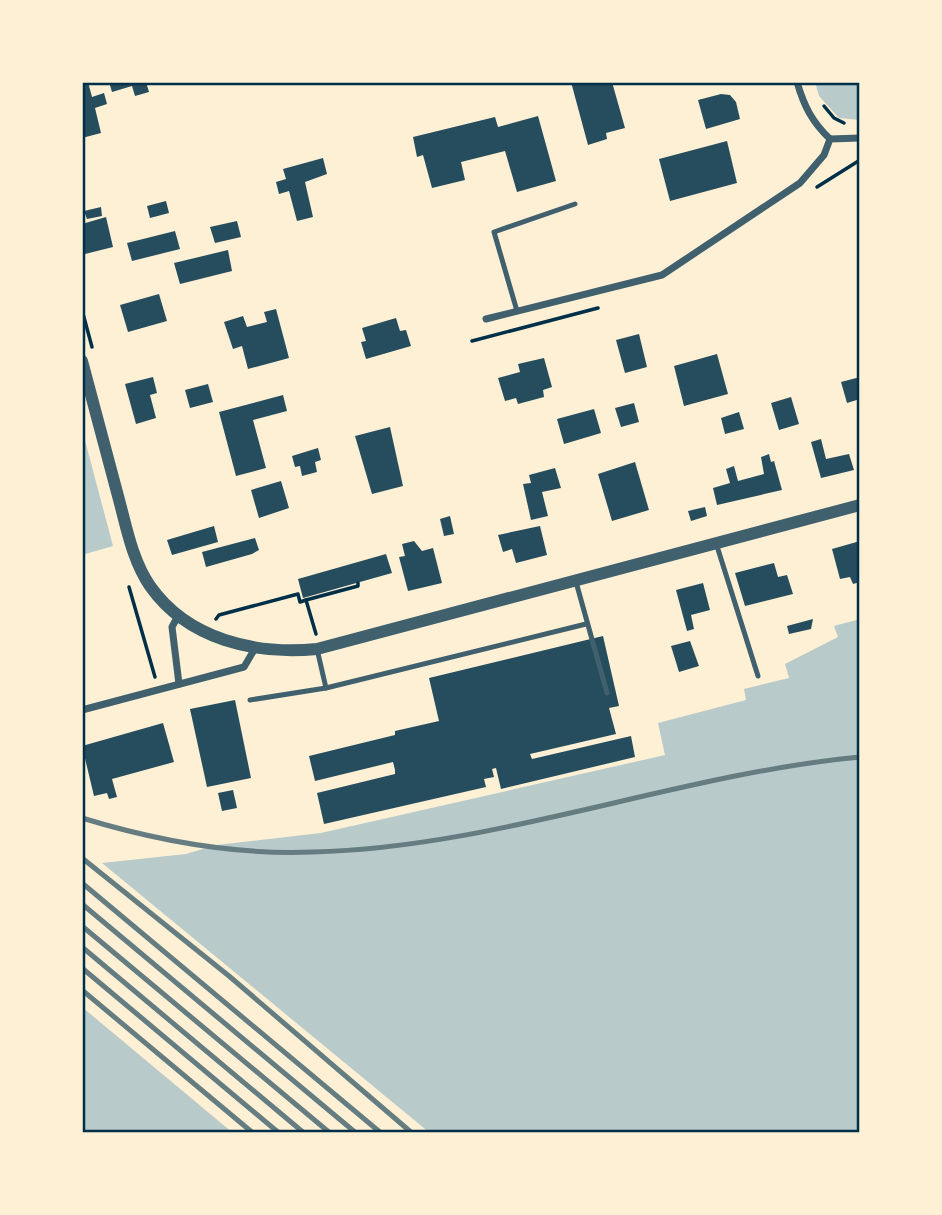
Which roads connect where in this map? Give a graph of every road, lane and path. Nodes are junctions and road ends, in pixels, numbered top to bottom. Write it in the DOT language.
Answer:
graph roads {
  1 [pos="797,82"];
  2 [pos="821,103"];
  3 [pos="848,125"];
  4 [pos="860,138"];
  5 [pos="830,139"];
  6 [pos="575,204"];
  7 [pos="82,310"];
  8 [pos="517,311"];
  9 [pos="486,318"];
  10 [pos="92,349"];
  11 [pos="82,361"];
  12 [pos="860,505"];
  13 [pos="716,543"];
  14 [pos="126,574"];
  15 [pos="576,581"];
  16 [pos="358,583"];
  17 [pos="306,600"];
  18 [pos="178,614"];
  19 [pos="208,614"];
  20 [pos="216,619"];
  21 [pos="224,623"];
  22 [pos="586,624"];
  23 [pos="328,633"];
  24 [pos="316,635"];
  25 [pos="308,637"];
  26 [pos="317,649"];
  27 [pos="254,650"];
  28 [pos="758,676"];
  29 [pos="178,684"];
  30 [pos="326,688"];
  31 [pos="158,689"];
  32 [pos="607,693"];
  33 [pos="250,700"];
  34 [pos="82,710"];
  1 -- 5 [label="street"];
  2 -- 3 [label="path"];
  4 -- 5 [label="street"];
  5 -- 8 [label="street"];
  6 -- 8 [label="lane"];
  7 -- 10 [label="path"];
  8 -- 9 [label="street"];
  11 -- 18 [label="street"];
  12 -- 13 [label="street"];
  13 -- 15 [label="street"];
  13 -- 28 [label="lane"];
  14 -- 31 [label="path"];
  15 -- 22 [label="lane"];
  15 -- 26 [label="street"];
  16 -- 17 [label="path"];
  17 -- 20 [label="path"];
  17 -- 24 [label="path"];
  18 -- 27 [label="street"];
  18 -- 29 [label="street"];
  19 -- 20 [label="path"];
  20 -- 21 [label="path"];
  22 -- 30 [label="lane"];
  22 -- 32 [label="lane"];
  23 -- 24 [label="path"];
  24 -- 25 [label="path"];
  26 -- 27 [label="street"];
  26 -- 30 [label="lane"];
  27 -- 29 [label="street"];
  29 -- 31 [label="street"];
  30 -- 33 [label="lane"];
  31 -- 34 [label="street"];
}
